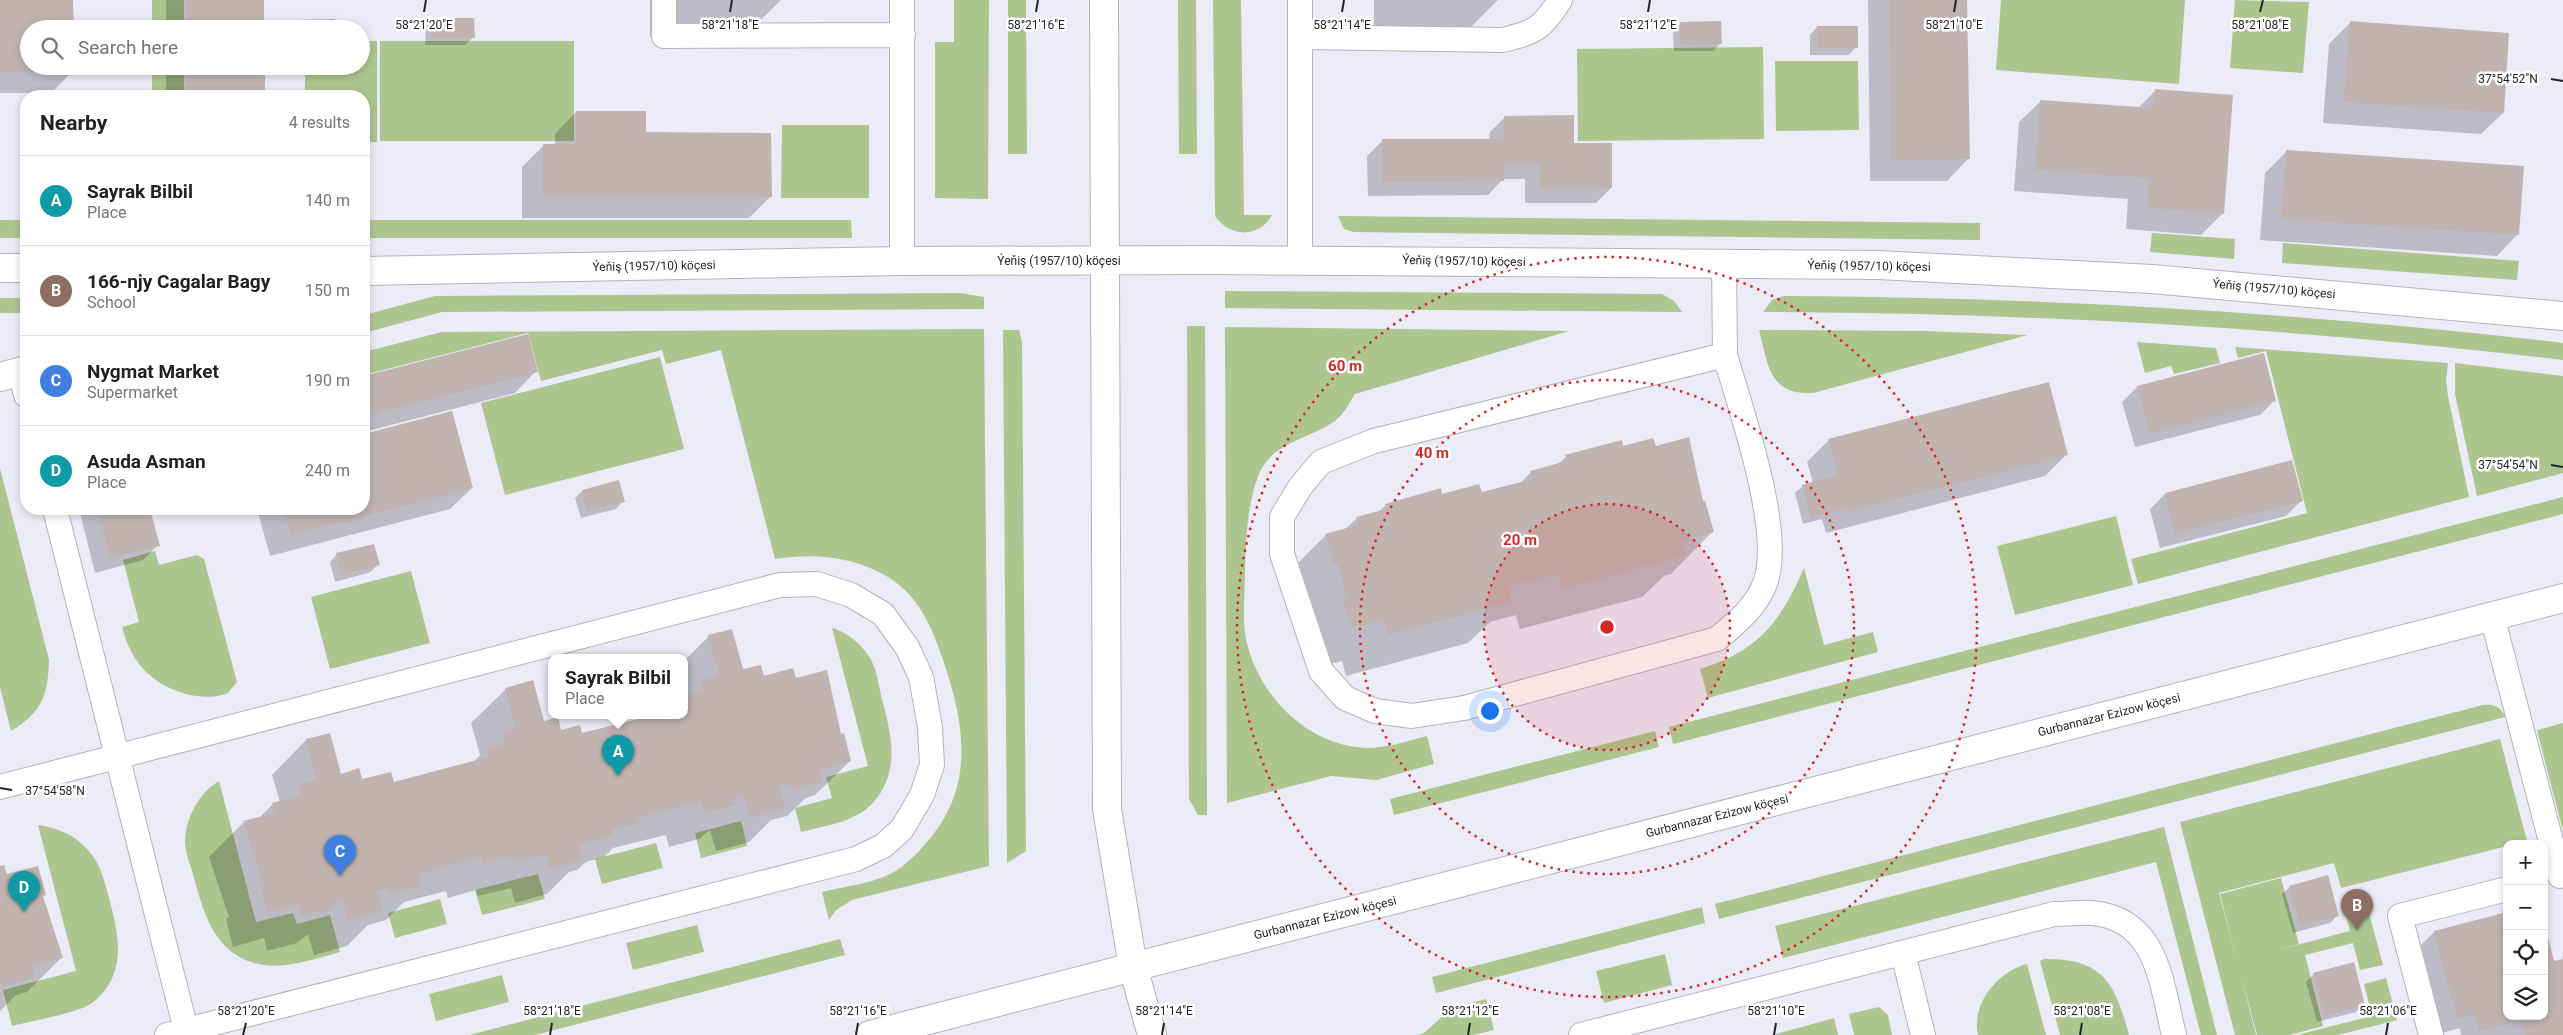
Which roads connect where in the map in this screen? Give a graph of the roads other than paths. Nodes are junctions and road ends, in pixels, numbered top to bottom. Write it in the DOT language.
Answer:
graph roads {
  1 [pos="664,0"];
  2 [pos="902,0"];
  3 [pos="1104,0"];
  4 [pos="1300,0"];
  5 [pos="1560,0"];
  6 [pos="903,35"];
  7 [pos="1300,37"];
  8 [pos="1300,260"];
  9 [pos="902,261"];
  10 [pos="1104,261"];
  11 [pos="1724,264"];
  12 [pos="0,268"];
  13 [pos="20,268"];
  14 [pos="370,271"];
  15 [pos="401,272"];
  16 [pos="370,280"];
  17 [pos="2563,316"];
  18 [pos="1725,355"];
  19 [pos="57,515"];
  20 [pos="2563,598"];
  21 [pos="2492,616"];
  22 [pos="117,756"];
  23 [pos="0,786"];
  24 [pos="2556,877"];
  25 [pos="2503,890"];
  26 [pos="1903,953"];
  27 [pos="1134,967"];
  28 [pos="176,1032"];
  29 [pos="870,1035"];
  30 [pos="1152,1035"];
  31 [pos="1581,1035"];
  32 [pos="1923,1035"];
  33 [pos="2174,1035"];
  34 [pos="2431,1035"];
  1 -- 6 [label="lane"];
  2 -- 6 [label="lane"];
  3 -- 10 [label="street"];
  4 -- 7 [label="lane"];
  5 -- 7 [label="lane"];
  6 -- 9 [label="lane"];
  7 -- 8 [label="lane"];
  8 -- 10 [label="street, Ýeňiş (1957/10) köçesi"];
  8 -- 11 [label="street, Ýeňiş (1957/10) köçesi"];
  9 -- 10 [label="street, Ýeňiş (1957/10) köçesi"];
  9 -- 15 [label="street, Ýeňiş (1957/10) köçesi"];
  10 -- 27 [label="street"];
  11 -- 17 [label="street, Ýeňiş (1957/10) köçesi"];
  11 -- 18 [label="lane"];
  12 -- 13 [label="street"];
  14 -- 15 [label="street, Ýeňiş (1957/10) köçesi"];
  15 -- 16 [label="street"];
  18 -- 18 [label="lane"];
  19 -- 22 [label="lane"];
  20 -- 21 [label="street, Gurbannazar Ezizow köçesi"];
  21 -- 24 [label="lane"];
  21 -- 27 [label="street, Gurbannazar Ezizow köçesi"];
  22 -- 23 [label="lane"];
  22 -- 28 [label="lane"];
  22 -- 28 [label="lane"];
  25 -- 34 [label="lane"];
  26 -- 31 [label="lane"];
  26 -- 32 [label="lane"];
  26 -- 33 [label="lane"];
  27 -- 29 [label="street, Gurbannazar Ezizow köçesi"];
  27 -- 30 [label="street"];
}
